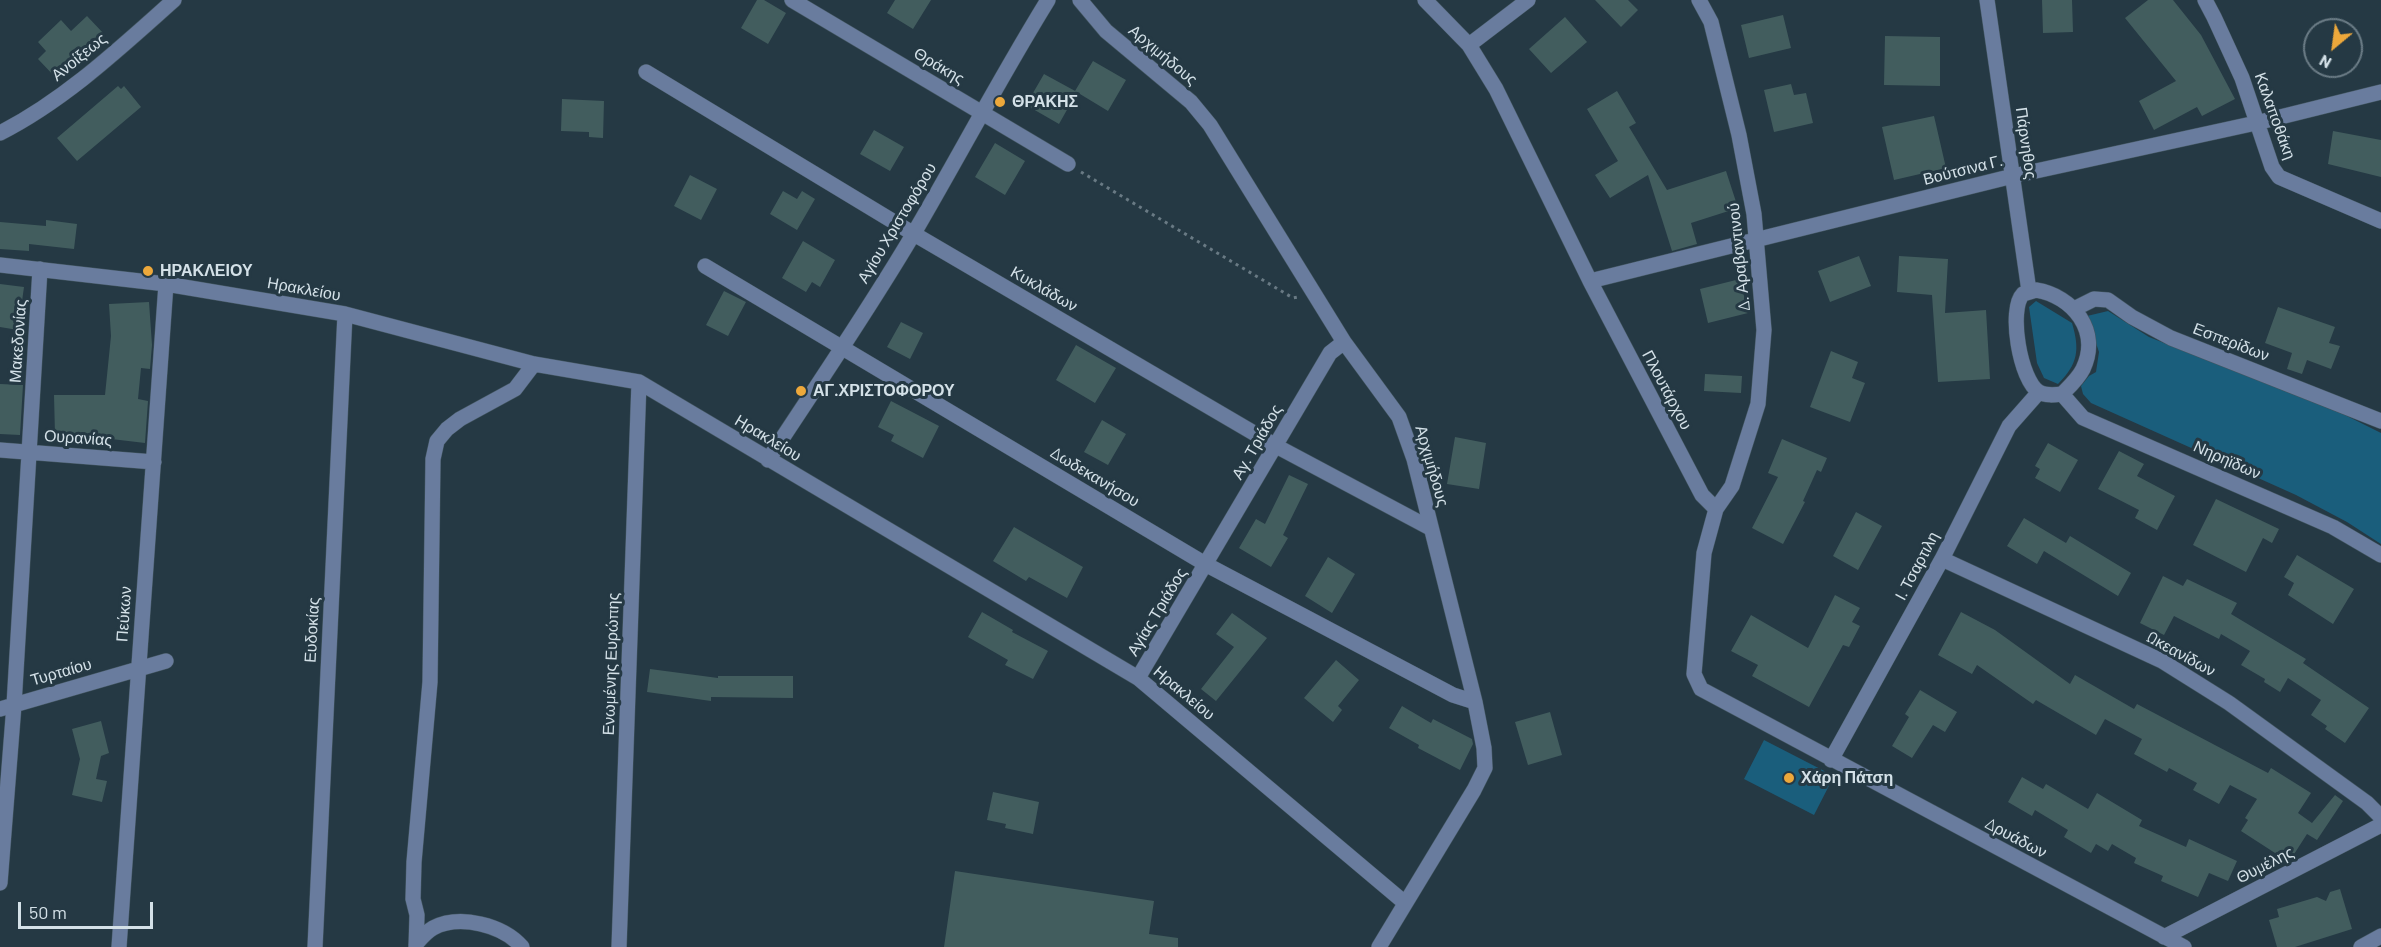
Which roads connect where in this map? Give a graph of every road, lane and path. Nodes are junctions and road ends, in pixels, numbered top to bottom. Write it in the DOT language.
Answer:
graph roads {
  1 [pos="174,0"];
  2 [pos="792,0"];
  3 [pos="1048,0"];
  4 [pos="1080,0"];
  5 [pos="1425,0"];
  6 [pos="1528,0"];
  7 [pos="1699,0"];
  8 [pos="1987,0"];
  9 [pos="2205,0"];
  10 [pos="1469,45"];
  11 [pos="646,72"];
  12 [pos="2381,92"];
  13 [pos="981,112"];
  14 [pos="2256,123"];
  15 [pos="0,134"];
  16 [pos="1068,164"];
  17 [pos="2013,176"];
  18 [pos="2381,221"];
  19 [pos="914,234"];
  20 [pos="1757,240"];
  21 [pos="0,265"];
  22 [pos="705,266"];
  23 [pos="40,268"];
  24 [pos="1590,281"];
  25 [pos="166,284"];
  26 [pos="2029,291"];
  27 [pos="1314,292"];
  28 [pos="2074,309"];
  29 [pos="345,314"];
  30 [pos="1344,342"];
  31 [pos="842,348"];
  32 [pos="534,364"];
  33 [pos="639,382"];
  34 [pos="2039,392"];
  35 [pos="2062,394"];
  36 [pos="2381,421"];
  37 [pos="1276,446"];
  38 [pos="0,450"];
  39 [pos="29,452"];
  40 [pos="768,460"];
  41 [pos="154,462"];
  42 [pos="1716,509"];
  43 [pos="1430,528"];
  44 [pos="2381,555"];
  45 [pos="1942,559"];
  46 [pos="1207,565"];
  47 [pos="166,661"];
  48 [pos="138,668"];
  49 [pos="1138,678"];
  50 [pos="1475,702"];
  51 [pos="7,707"];
  52 [pos="1831,760"];
  53 [pos="2381,817"];
  54 [pos="2381,825"];
  55 [pos="0,883"];
  56 [pos="1405,903"];
  57 [pos="2381,936"];
  58 [pos="2164,937"];
  59 [pos="416,946"];
  60 [pos="118,947"];
  61 [pos="315,947"];
  62 [pos="522,947"];
  63 [pos="620,947"];
  64 [pos="1380,947"];
  65 [pos="2184,947"];
  66 [pos="2361,947"];
  1 -- 15 [label="street, Ανοίξεως"];
  2 -- 13 [label="street, Θράκης"];
  3 -- 13 [label="street, Αγίου Χριστοφόρου"];
  4 -- 27 [label="street, Αρχιμήδους"];
  5 -- 10 [label="street, Πλουτάρχου"];
  6 -- 10 [label="street"];
  7 -- 20 [label="street, Δ. Αραβαντινού"];
  8 -- 17 [label="street, Πάρνηθος"];
  9 -- 14 [label="street, Καλαποθάκη"];
  10 -- 24 [label="street, Πλουτάρχου"];
  11 -- 19 [label="street, Κυκλάδων"];
  12 -- 14 [label="street, Βούτσινα Γ."];
  13 -- 16 [label="street, Θράκης"];
  13 -- 19 [label="street, Αγίου Χριστοφόρου"];
  14 -- 17 [label="street, Βούτσινα Γ."];
  14 -- 18 [label="street, Καλαποθάκη"];
  16 -- 27 [label="path"];
  17 -- 20 [label="street, Βούτσινα Γ."];
  17 -- 26 [label="street, Πάρνηθος"];
  19 -- 31 [label="street, Αγίου Χριστοφόρου"];
  19 -- 37 [label="street, Κυκλάδων"];
  20 -- 24 [label="street, Βούτσινα Γ."];
  20 -- 42 [label="street, Δ. Αραβαντινού"];
  21 -- 23 [label="street, Ηρακλείου"];
  22 -- 31 [label="street, Δωδεκανήσου"];
  23 -- 25 [label="street, Ηρακλείου"];
  23 -- 39 [label="street, Μακεδονίας"];
  24 -- 42 [label="street, Πλουτάρχου"];
  25 -- 29 [label="street, Ηρακλείου"];
  25 -- 41 [label="street, Πεύκων"];
  26 -- 28 [label="street"];
  26 -- 34 [label="street"];
  27 -- 30 [label="street, Αρχιμήδους"];
  28 -- 35 [label="street"];
  28 -- 36 [label="street, Εσπερίδων"];
  29 -- 32 [label="street, Ηρακλείου"];
  29 -- 61 [label="street, Ευδοκίας"];
  30 -- 37 [label="street, Αγ. Τριάδος"];
  30 -- 43 [label="street, Αρχιμήδους"];
  31 -- 40 [label="street, Αγίου Χριστοφόρου"];
  31 -- 46 [label="street, Δωδεκανήσου"];
  32 -- 33 [label="street, Ηρακλείου"];
  32 -- 59 [label="street"];
  33 -- 40 [label="street, Ηρακλείου"];
  33 -- 63 [label="street, Ενωμένης Ευρώπης"];
  34 -- 35 [label="street"];
  34 -- 45 [label="street, Ι. Τσαρτιλη"];
  35 -- 44 [label="street, Νηρηϊδων"];
  37 -- 43 [label="street, Κυκλάδων"];
  37 -- 46 [label="street, Αγ. Τριάδος"];
  38 -- 39 [label="street, Ουρανίας"];
  39 -- 41 [label="street, Ουρανίας"];
  39 -- 51 [label="street, Μακεδονίας"];
  40 -- 49 [label="street, Ηρακλείου"];
  41 -- 48 [label="street, Πεύκων"];
  42 -- 52 [label="street"];
  43 -- 50 [label="street, Αρχιμήδους"];
  45 -- 52 [label="street, Ι. Τσαρτιλη"];
  45 -- 53 [label="street, Ωκεανίδων"];
  46 -- 49 [label="street, Αγίας Τριάδος"];
  46 -- 50 [label="street, Δωδεκανήσου"];
  47 -- 48 [label="street, Τυρταίου"];
  48 -- 51 [label="street, Τυρταίου"];
  48 -- 60 [label="street, Πεύκων"];
  49 -- 56 [label="street, Ηρακλείου"];
  50 -- 56 [label="street, Αρχιμήδους"];
  51 -- 55 [label="street, Μακεδονίας"];
  52 -- 58 [label="street, Δρυάδων"];
  54 -- 58 [label="street, Θυμέλης"];
  56 -- 64 [label="street, Αρχιμήδους"];
  57 -- 66 [label="street"];
  58 -- 65 [label="street, Δρυάδων"];
  59 -- 62 [label="street"];
}
